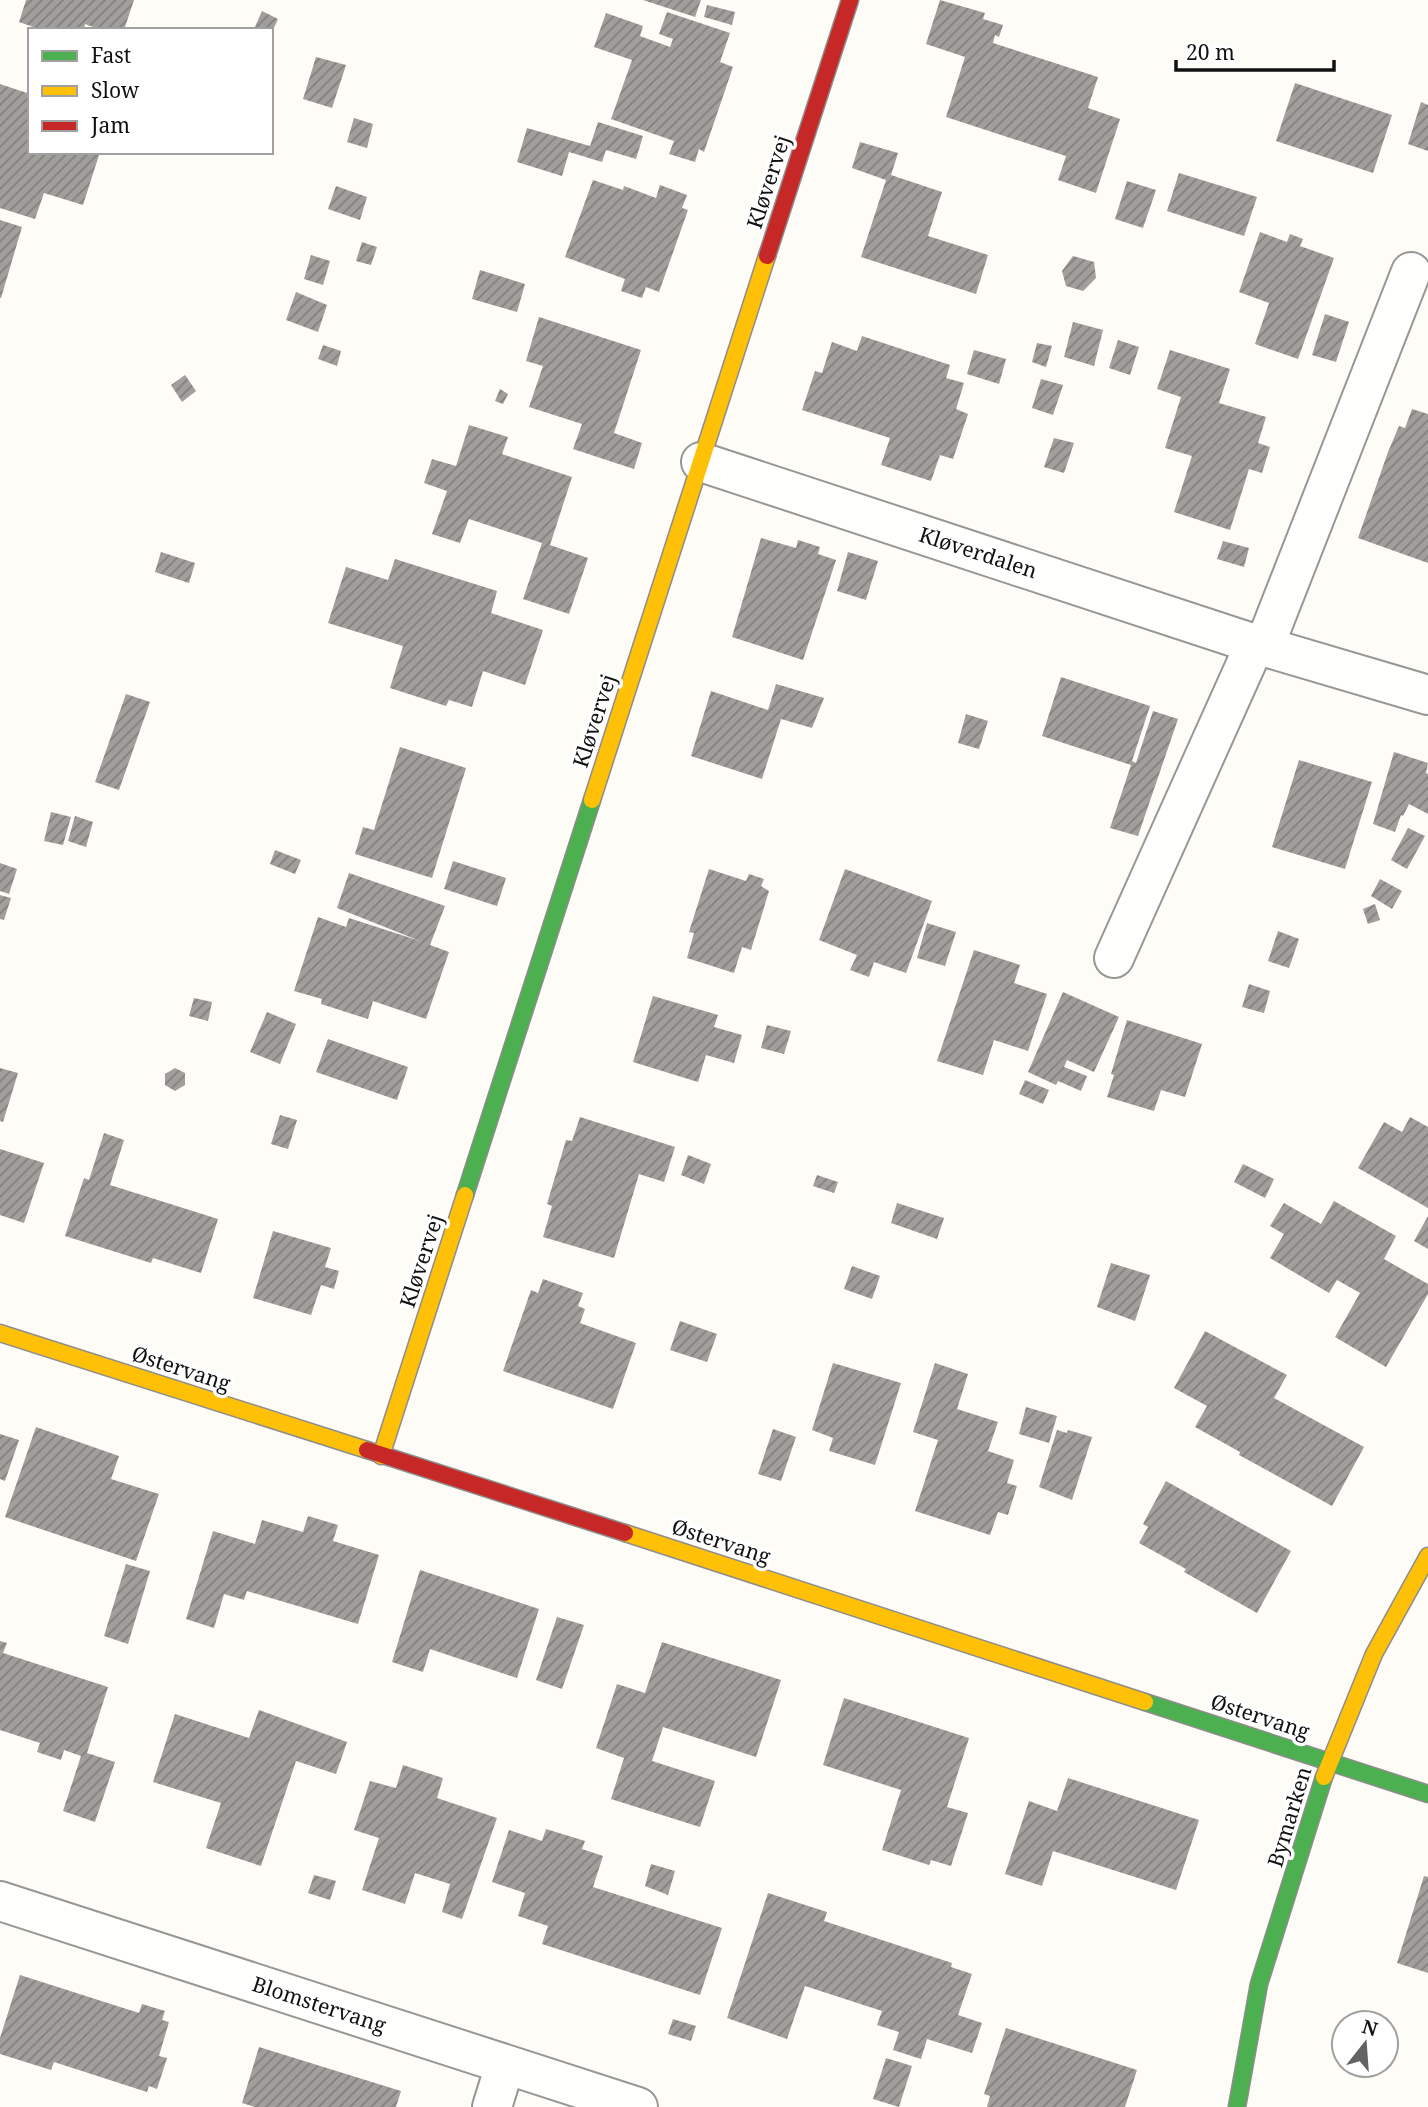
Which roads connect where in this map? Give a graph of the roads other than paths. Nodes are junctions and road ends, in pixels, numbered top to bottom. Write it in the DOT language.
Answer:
graph roads {
  1 [pos="850,0"];
  2 [pos="1411,272"];
  3 [pos="701,462"];
  4 [pos="1259,645"];
  5 [pos="1428,695"];
  6 [pos="1114,958"];
  7 [pos="0,1333"];
  8 [pos="381,1455"];
  9 [pos="1428,1556"];
  10 [pos="1329,1762"];
  11 [pos="1428,1794"];
  12 [pos="0,1901"];
  13 [pos="505,2065"];
  14 [pos="492,2107"];
  15 [pos="638,2107"];
  16 [pos="1237,2107"];
  1 -- 3 [label="street, Kløvervej"];
  2 -- 4 [label="street"];
  3 -- 4 [label="street, Kløverdalen"];
  3 -- 8 [label="street, Kløvervej"];
  4 -- 5 [label="street, Kløverdalen"];
  4 -- 6 [label="street"];
  7 -- 8 [label="street, Østervang"];
  8 -- 10 [label="street, Østervang"];
  9 -- 10 [label="street, Bymarken"];
  10 -- 11 [label="street, Østervang"];
  10 -- 16 [label="street, Bymarken"];
  12 -- 13 [label="street, Blomstervang"];
  13 -- 14 [label="street"];
  13 -- 15 [label="street, Blomstervang"];
}
